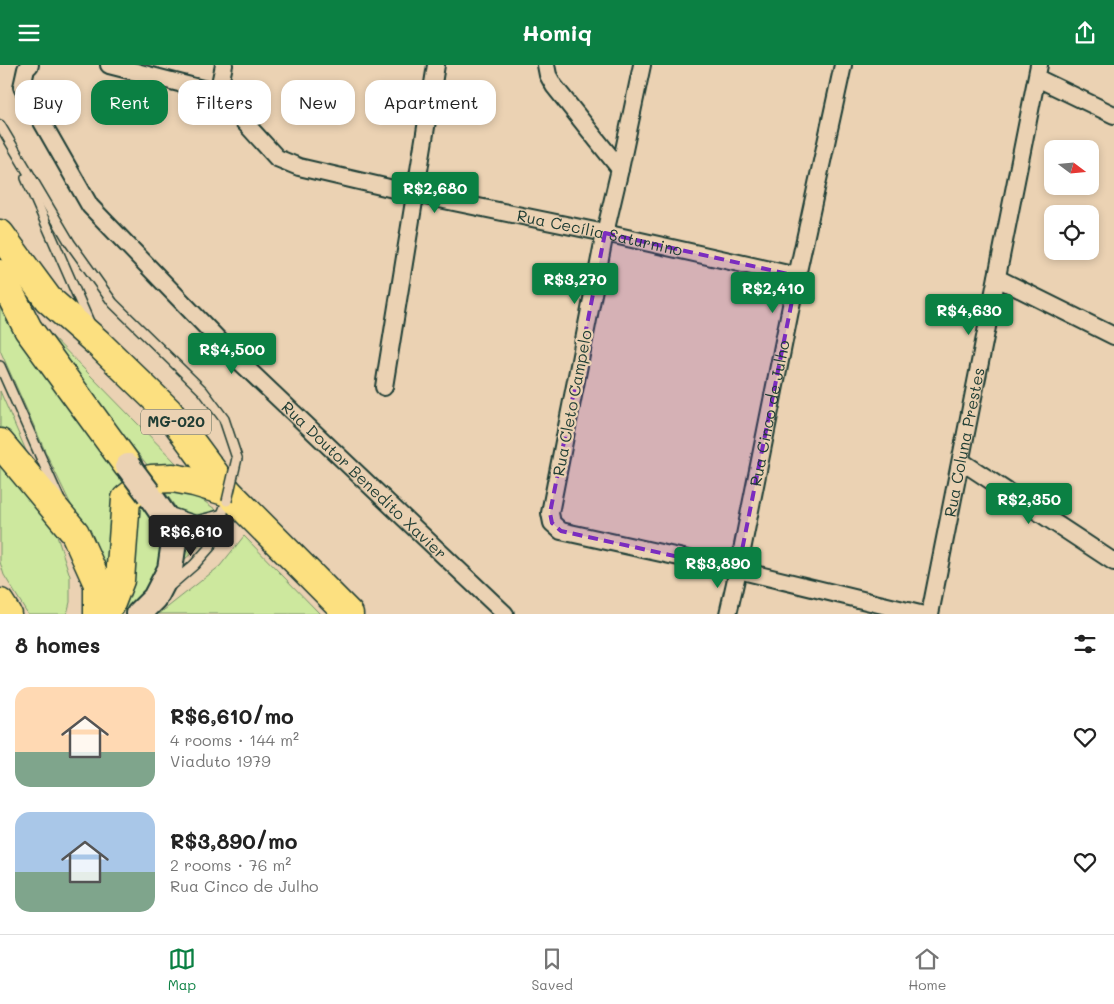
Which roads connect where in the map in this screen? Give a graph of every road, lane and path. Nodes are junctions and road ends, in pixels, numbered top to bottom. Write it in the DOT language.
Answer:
graph roads {
  1 [pos="30,65"];
  2 [pos="109,65"];
  3 [pos="224,65"];
  4 [pos="436,65"];
  5 [pos="546,65"];
  6 [pos="642,65"];
  7 [pos="843,65"];
  8 [pos="1038,72"];
  9 [pos="221,80"];
  10 [pos="178,83"];
  11 [pos="1114,115"];
  12 [pos="0,125"];
  13 [pos="248,125"];
  14 [pos="12,145"];
  15 [pos="620,169"];
  16 [pos="415,194"];
  17 [pos="605,233"];
  18 [pos="0,234"];
  19 [pos="0,274"];
  20 [pos="797,276"];
  21 [pos="997,278"];
  22 [pos="1114,335"];
  23 [pos="98,343"];
  24 [pos="0,366"];
  25 [pos="384,387"];
  26 [pos="0,443"];
  27 [pos="961,461"];
  28 [pos="128,467"];
  29 [pos="150,497"];
  30 [pos="226,503"];
  31 [pos="75,533"];
  32 [pos="1114,562"];
  33 [pos="738,570"];
  34 [pos="0,603"];
  35 [pos="147,606"];
  36 [pos="7,614"];
  37 [pos="99,614"];
  38 [pos="349,614"];
  39 [pos="505,614"];
  40 [pos="728,614"];
  41 [pos="920,614"];
  42 [pos="930,614"];
  1 -- 39 [label="street, Rua Doutor Benedito Xavier"];
  2 -- 10 [label="street"];
  3 -- 9 [label="street"];
  4 -- 16 [label="street"];
  5 -- 15 [label="street"];
  6 -- 15 [label="street, Rua Cleto Campelo"];
  7 -- 20 [label="street, Rua Cinco de Julho"];
  8 -- 11 [label="street"];
  8 -- 21 [label="street, Rua Coluna Prestes"];
  12 -- 14 [label="lane"];
  13 -- 16 [label="street, Rua Cecília Saturnino"];
  14 -- 23 [label="lane"];
  14 -- 30 [label="lane, bridge"];
  15 -- 17 [label="street, Rua Cleto Campelo"];
  16 -- 17 [label="street, Rua Cecília Saturnino"];
  16 -- 25 [label="street"];
  17 -- 20 [label="street, Rua Cecília Saturnino"];
  17 -- 33 [label="street, Rua Cleto Campelo"];
  18 -- 23 [label="highway, MG-020"];
  19 -- 28 [label="highway"];
  20 -- 33 [label="street, Rua Cinco de Julho"];
  21 -- 22 [label="street"];
  21 -- 27 [label="street, Rua Coluna Prestes"];
  23 -- 30 [label="highway, MG-020"];
  24 -- 31 [label="lane"];
  26 -- 31 [label="highway"];
  27 -- 32 [label="street"];
  27 -- 42 [label="street, Rua Coluna Prestes"];
  28 -- 29 [label="street, bridge"];
  29 -- 30 [label="lane"];
  29 -- 35 [label="street"];
  30 -- 35 [label="lane"];
  30 -- 37 [label="highway"];
  30 -- 38 [label="highway, MG-020"];
  31 -- 37 [label="highway"];
  33 -- 40 [label="street, Rua Cinco de Julho"];
  33 -- 41 [label="street"];
  34 -- 36 [label="highway"];
}
